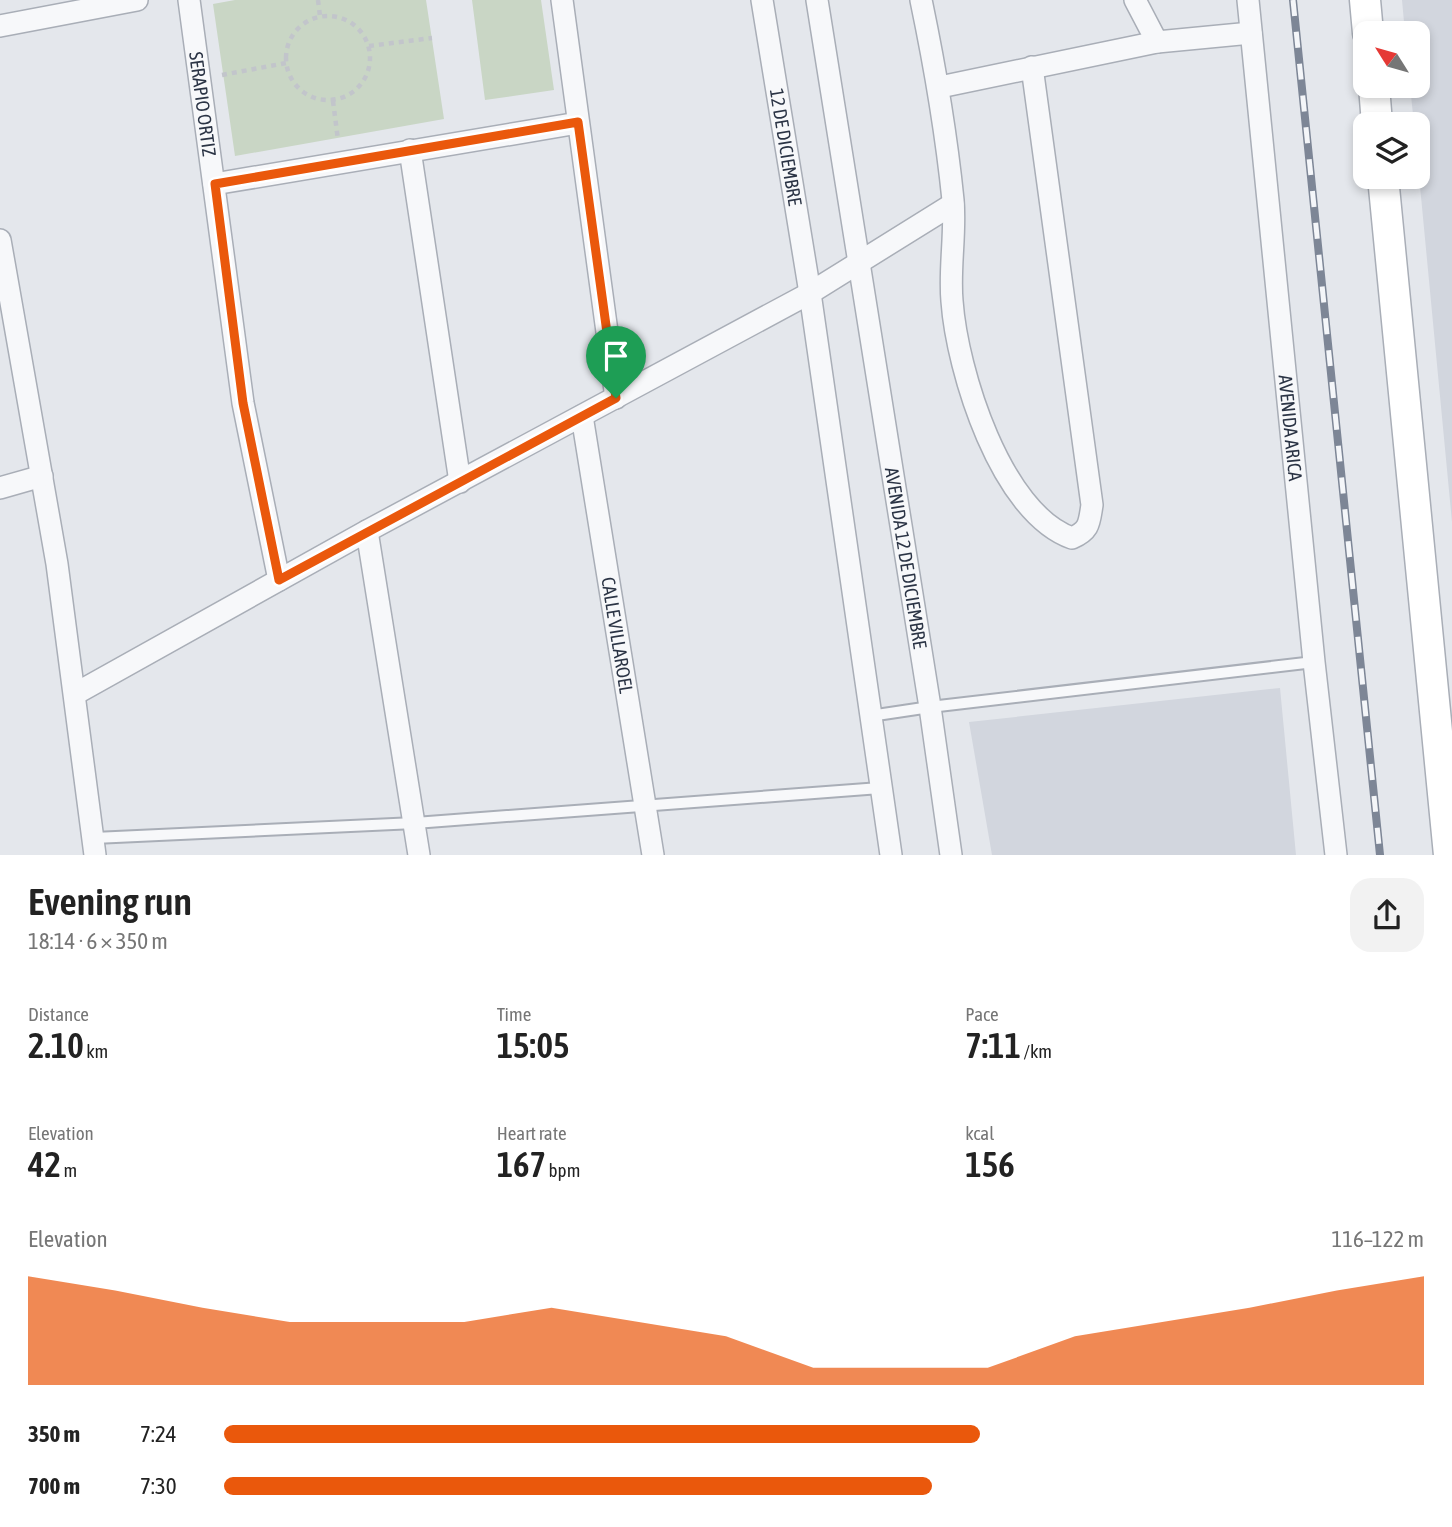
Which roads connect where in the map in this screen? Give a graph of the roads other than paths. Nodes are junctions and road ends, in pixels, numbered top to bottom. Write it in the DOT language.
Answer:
graph roads {
  1 [pos="137,0"];
  2 [pos="189,0"];
  3 [pos="562,0"];
  4 [pos="762,0"];
  5 [pos="817,0"];
  6 [pos="921,0"];
  7 [pos="1135,0"];
  8 [pos="1248,0"];
  9 [pos="1365,0"];
  10 [pos="1367,21"];
  11 [pos="0,26"];
  12 [pos="1251,33"];
  13 [pos="1157,42"];
  14 [pos="1032,67"];
  15 [pos="940,88"];
  16 [pos="578,122"];
  17 [pos="410,150"];
  18 [pos="215,184"];
  19 [pos="1383,189"];
  20 [pos="953,204"];
  21 [pos="0,240"];
  22 [pos="859,261"];
  23 [pos="810,293"];
  24 [pos="616,398"];
  25 [pos="582,416"];
  26 [pos="42,476"];
  27 [pos="460,482"];
  28 [pos="0,488"];
  29 [pos="368,531"];
  30 [pos="279,580"];
  31 [pos="1314,663"];
  32 [pos="75,694"];
  33 [pos="930,707"];
  34 [pos="870,716"];
  35 [pos="880,788"];
  36 [pos="646,806"];
  37 [pos="415,823"];
  38 [pos="94,846"];
  39 [pos="419,855"];
  40 [pos="653,855"];
  41 [pos="891,855"];
  42 [pos="951,855"];
  43 [pos="1336,855"];
  44 [pos="1449,855"];
  1 -- 11 [label="street"];
  2 -- 18 [label="street, SERAPIO ORTIZ"];
  3 -- 16 [label="street"];
  4 -- 23 [label="street, 12 DE DICIEMBRE"];
  5 -- 22 [label="street"];
  6 -- 15 [label="street"];
  7 -- 13 [label="street"];
  8 -- 12 [label="street, AVENIDA ARICA"];
  9 -- 10 [label="main road"];
  12 -- 13 [label="street"];
  12 -- 31 [label="street, AVENIDA ARICA"];
  13 -- 14 [label="street"];
  14 -- 15 [label="street"];
  14 -- 20 [label="street"];
  15 -- 20 [label="street"];
  16 -- 17 [label="street"];
  16 -- 24 [label="street"];
  17 -- 18 [label="street"];
  17 -- 27 [label="street"];
  18 -- 30 [label="street, SERAPIO ORTIZ"];
  19 -- 44 [label="main road"];
  20 -- 22 [label="street"];
  21 -- 26 [label="street"];
  22 -- 23 [label="street"];
  22 -- 33 [label="street, AVENIDA 12 DE DICIEMBRE"];
  23 -- 24 [label="street"];
  23 -- 34 [label="street"];
  24 -- 25 [label="street"];
  25 -- 27 [label="street"];
  25 -- 36 [label="street, CALLE VILLAROEL"];
  26 -- 28 [label="street"];
  26 -- 32 [label="street"];
  27 -- 29 [label="street"];
  29 -- 30 [label="street"];
  29 -- 37 [label="street"];
  30 -- 32 [label="street"];
  31 -- 33 [label="lane"];
  31 -- 43 [label="street, AVENIDA ARICA"];
  32 -- 38 [label="street"];
  33 -- 34 [label="lane"];
  33 -- 42 [label="street, AVENIDA 12 DE DICIEMBRE"];
  34 -- 35 [label="street"];
  35 -- 36 [label="lane"];
  35 -- 41 [label="street"];
  36 -- 37 [label="lane"];
  36 -- 40 [label="street, CALLE VILLAROEL"];
  37 -- 38 [label="lane"];
  37 -- 39 [label="street"];
}
